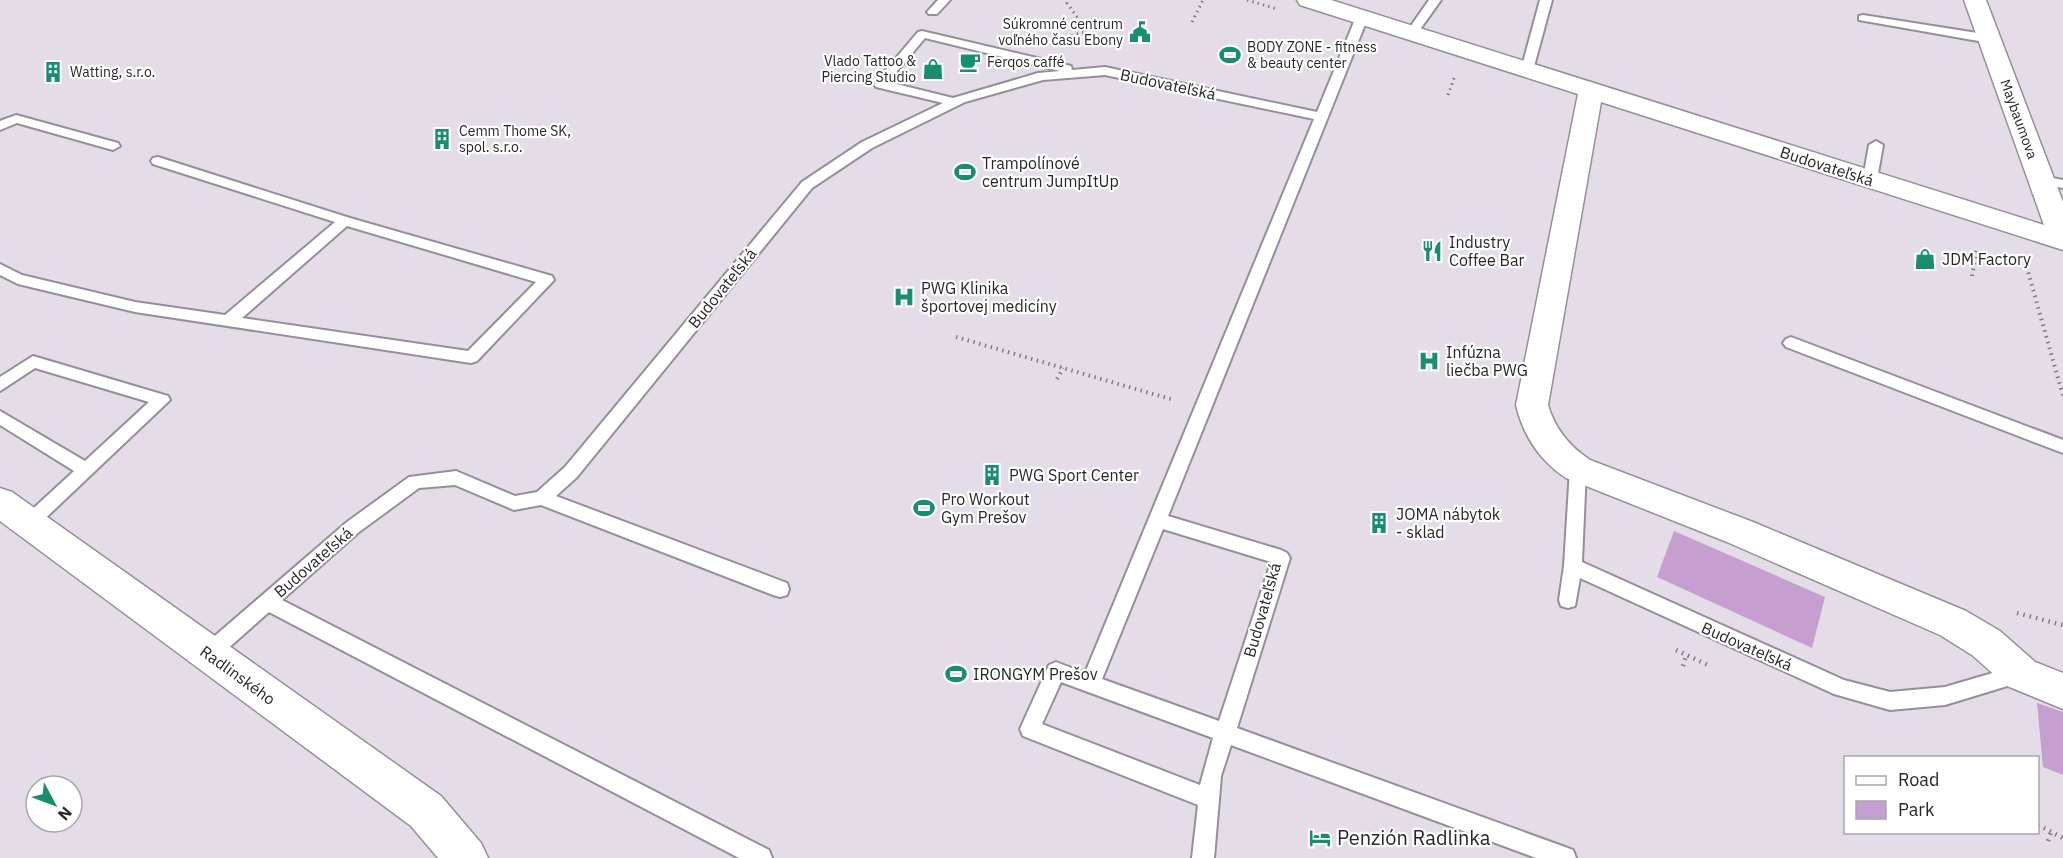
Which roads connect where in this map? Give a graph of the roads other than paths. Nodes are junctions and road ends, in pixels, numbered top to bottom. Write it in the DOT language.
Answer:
graph roads {
  1 [pos="944,0"];
  2 [pos="1308,0"];
  3 [pos="1435,0"];
  4 [pos="1546,0"];
  5 [pos="1975,0"];
  6 [pos="933,12"];
  7 [pos="1362,17"];
  8 [pos="1863,18"];
  9 [pos="1412,33"];
  10 [pos="1990,39"];
  11 [pos="1527,70"];
  12 [pos="1083,73"];
  13 [pos="1591,90"];
  14 [pos="954,102"];
  15 [pos="1321,117"];
  16 [pos="0,126"];
  17 [pos="1876,145"];
  18 [pos="113,146"];
  19 [pos="158,161"];
  20 [pos="1870,179"];
  21 [pos="2052,182"];
  22 [pos="345,221"];
  23 [pos="2063,240"];
  24 [pos="0,269"];
  25 [pos="228,321"];
  26 [pos="1791,343"];
  27 [pos="0,385"];
  28 [pos="0,417"];
  29 [pos="2063,447"];
  30 [pos="87,470"];
  31 [pos="1578,470"];
  32 [pos="542,498"];
  33 [pos="15,512"];
  34 [pos="1158,520"];
  35 [pos="1573,566"];
  36 [pos="780,589"];
  37 [pos="1568,600"];
  38 [pos="268,602"];
  39 [pos="209,653"];
  40 [pos="2021,674"];
  41 [pos="1090,684"];
  42 [pos="2063,691"];
  43 [pos="1224,735"];
  44 [pos="1209,799"];
  45 [pos="466,858"];
  46 [pos="761,858"];
  47 [pos="1203,858"];
  48 [pos="1565,858"];
  1 -- 6 [label="lane"];
  2 -- 7 [label="street, Budovateľská"];
  3 -- 9 [label="lane"];
  4 -- 11 [label="lane"];
  5 -- 10 [label="street, Maybaumova"];
  7 -- 9 [label="street, Budovateľská"];
  7 -- 15 [label="lane"];
  8 -- 10 [label="lane"];
  9 -- 11 [label="street, Budovateľská"];
  10 -- 21 [label="street, Maybaumova"];
  11 -- 13 [label="street, Budovateľská"];
  12 -- 14 [label="lane, Budovateľská"];
  12 -- 14 [label="lane"];
  12 -- 15 [label="lane, Budovateľská"];
  13 -- 20 [label="street, Budovateľská"];
  13 -- 31 [label="street"];
  14 -- 32 [label="lane, Budovateľská"];
  15 -- 34 [label="lane"];
  16 -- 18 [label="lane"];
  17 -- 20 [label="lane"];
  19 -- 22 [label="lane"];
  20 -- 23 [label="street, Budovateľská"];
  21 -- 23 [label="street, Maybaumova"];
  22 -- 25 [label="lane"];
  22 -- 25 [label="lane"];
  24 -- 25 [label="lane"];
  26 -- 29 [label="lane"];
  27 -- 30 [label="lane"];
  28 -- 30 [label="lane"];
  30 -- 33 [label="lane"];
  31 -- 35 [label="lane"];
  31 -- 40 [label="street"];
  32 -- 36 [label="lane"];
  32 -- 38 [label="lane, Budovateľská"];
  33 -- 39 [label="street, Radlinského"];
  34 -- 41 [label="lane"];
  34 -- 43 [label="lane, Budovateľská"];
  35 -- 37 [label="lane"];
  35 -- 40 [label="lane, Budovateľská"];
  38 -- 39 [label="lane, Budovateľská"];
  38 -- 46 [label="lane"];
  39 -- 45 [label="street, Radlinského"];
  40 -- 42 [label="street"];
  41 -- 43 [label="lane"];
  41 -- 44 [label="lane"];
  43 -- 44 [label="lane, Budovateľská"];
  43 -- 48 [label="lane"];
  44 -- 47 [label="lane, Budovateľská"];
}
